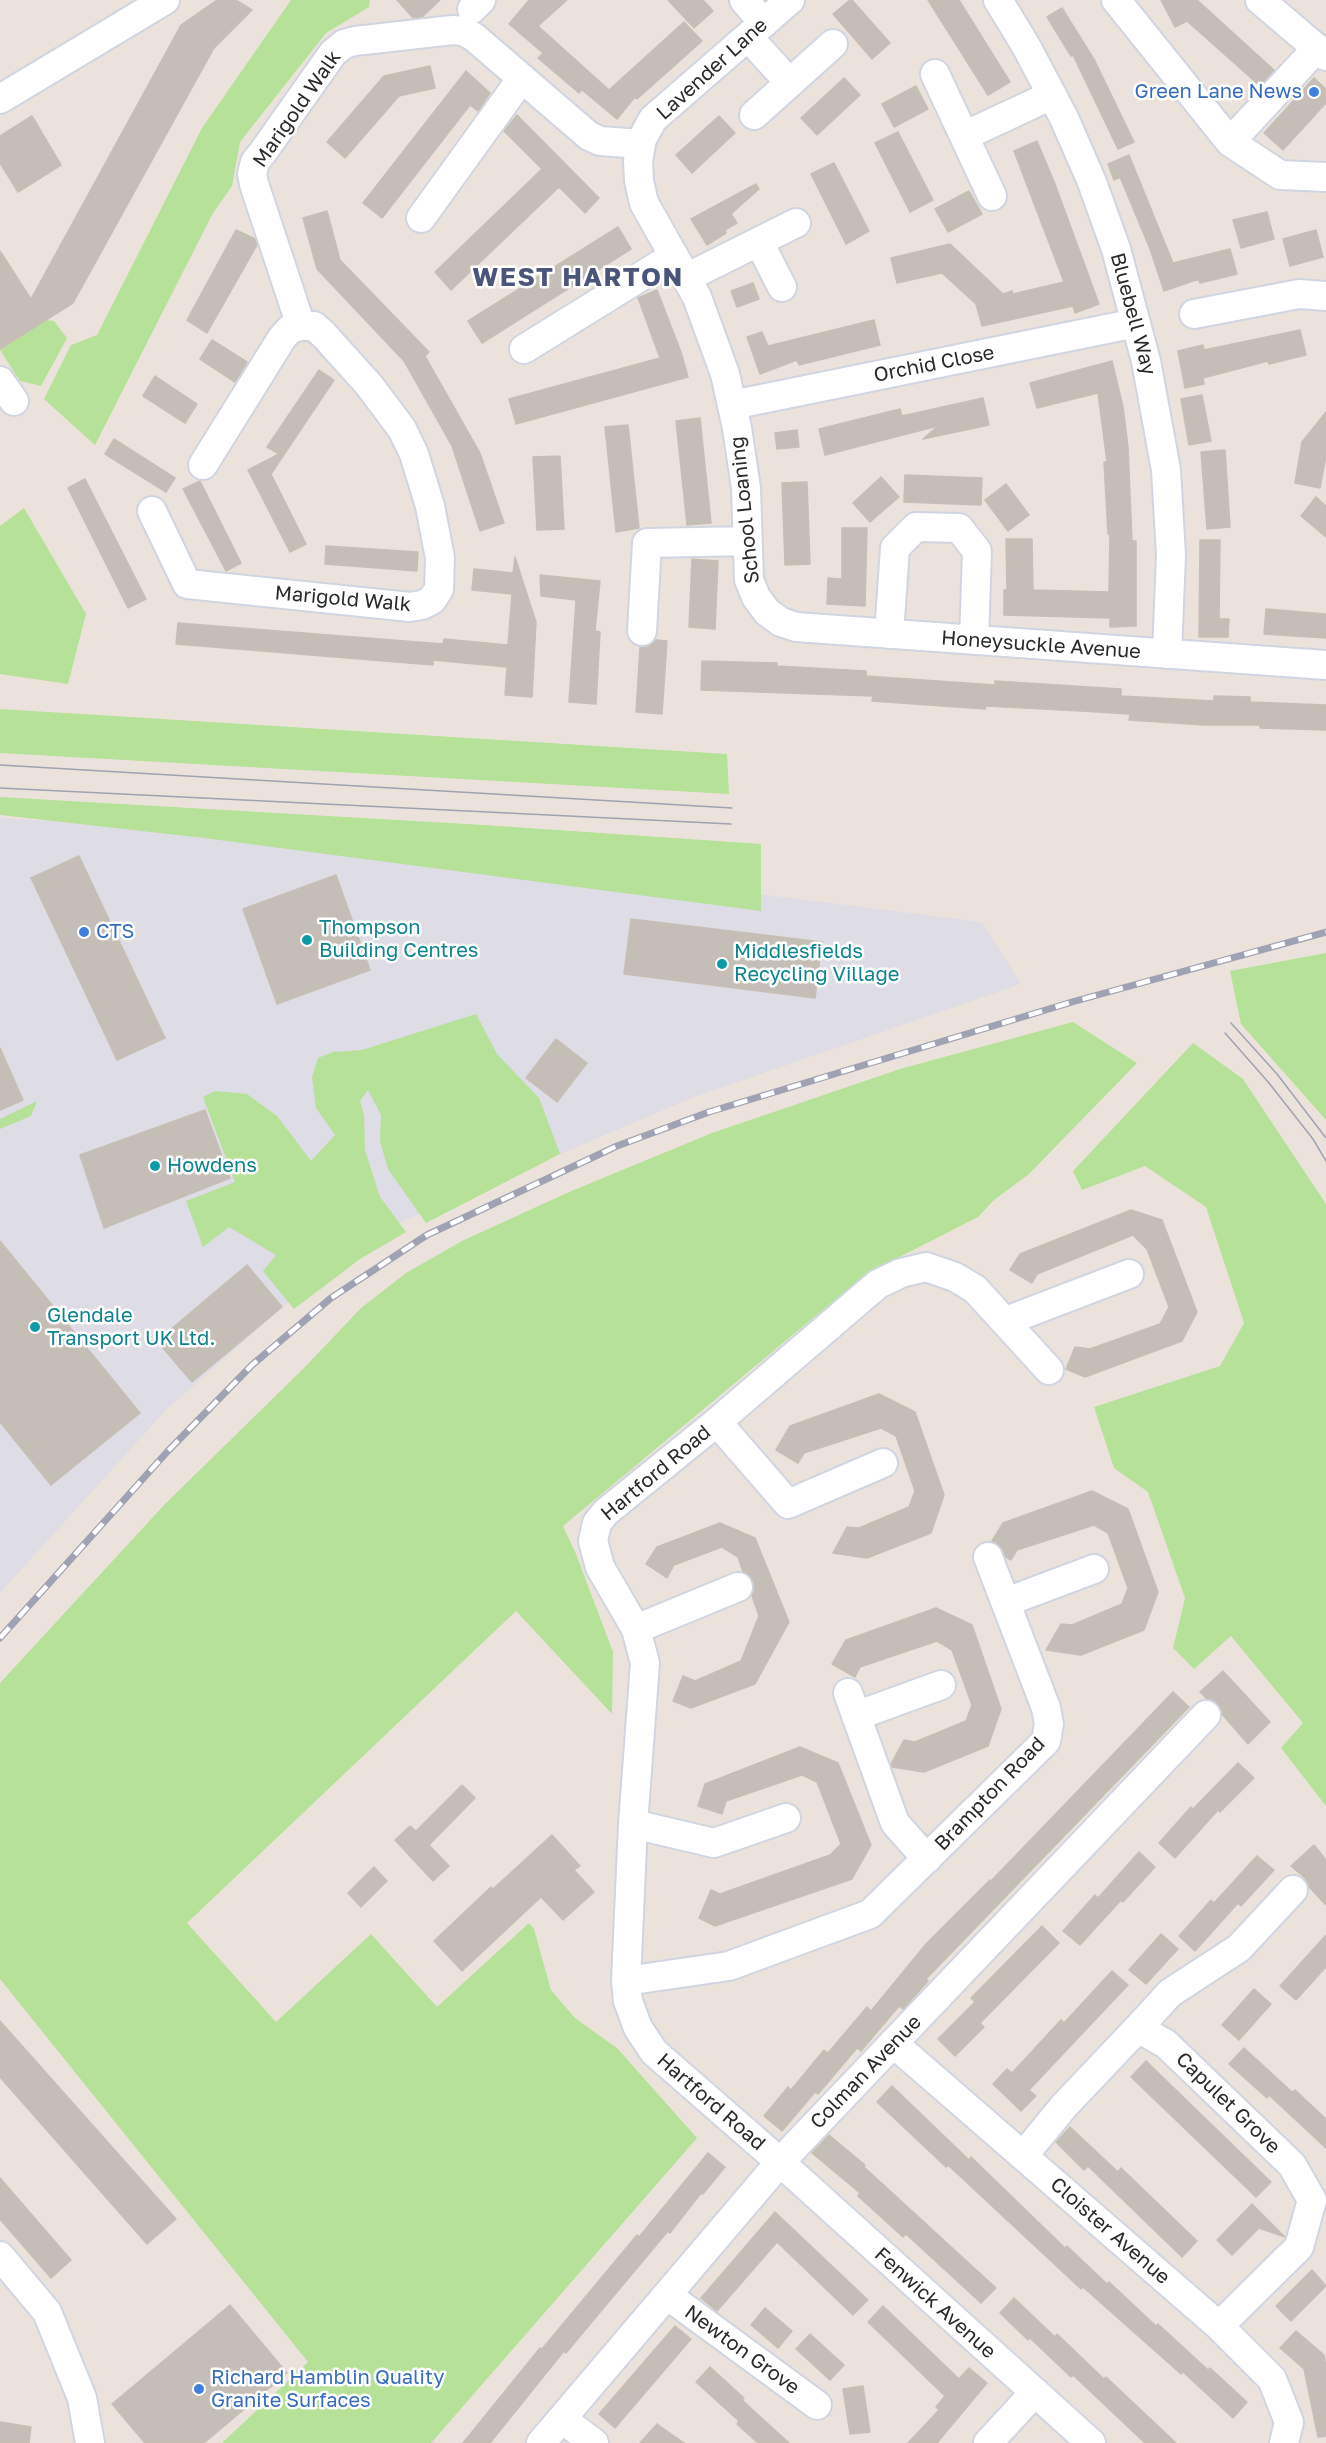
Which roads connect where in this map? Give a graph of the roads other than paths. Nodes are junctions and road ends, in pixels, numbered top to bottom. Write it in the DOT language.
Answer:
graph roads {
  1 [pos="165,0"];
  2 [pos="744,0"];
  3 [pos="790,0"];
  4 [pos="998,0"];
  5 [pos="1116,0"];
  6 [pos="1260,0"];
  7 [pos="756,30"];
  8 [pos="833,44"];
  9 [pos="1321,52"];
  10 [pos="935,74"];
  11 [pos="522,78"];
  12 [pos="790,83"];
  13 [pos="4,88"];
  14 [pos="1052,95"];
  15 [pos="754,115"];
  16 [pos="964,136"];
  17 [pos="1230,142"];
  18 [pos="641,144"];
  19 [pos="1326,177"];
  20 [pos="992,196"];
  21 [pos="421,218"];
  22 [pos="796,223"];
  23 [pos="759,242"];
  24 [pos="680,267"];
  25 [pos="782,287"];
  26 [pos="1326,296"];
  27 [pos="1194,314"];
  28 [pos="1136,323"];
  29 [pos="301,326"];
  30 [pos="524,349"];
  31 [pos="732,405"];
  32 [pos="203,465"];
  33 [pos="152,511"];
  34 [pos="747,541"];
  35 [pos="763,607"];
  36 [pos="642,631"];
  37 [pos="890,634"];
  38 [pos="974,640"];
  39 [pos="1167,654"];
  40 [pos="1326,665"];
  41 [pos="1129,1274"];
  42 [pos="1006,1321"];
  43 [pos="1049,1370"];
  44 [pos="717,1422"];
  45 [pos="884,1462"];
  46 [pos="988,1557"];
  47 [pos="1094,1569"];
  48 [pos="738,1587"];
  49 [pos="1006,1602"];
  50 [pos="636,1629"];
  51 [pos="941,1685"];
  52 [pos="1206,1715"];
  53 [pos="786,1818"];
  54 [pos="633,1824"];
  55 [pos="927,1859"];
  56 [pos="1293,1890"];
  57 [pos="626,1981"];
  58 [pos="1138,2028"];
  59 [pos="893,2043"];
  60 [pos="1023,2156"];
  61 [pos="780,2162"];
  62 [pos="0,2256"];
  63 [pos="667,2295"];
  64 [pos="1219,2326"];
  65 [pos="1035,2392"];
  66 [pos="817,2405"];
  67 [pos="562,2419"];
  68 [pos="90,2443"];
  69 [pos="541,2443"];
  70 [pos="594,2443"];
  71 [pos="988,2443"];
  72 [pos="1091,2443"];
  73 [pos="1284,2443"];
  1 -- 13 [label="street"];
  2 -- 7 [label="street"];
  3 -- 7 [label="street, Lavender Lane"];
  4 -- 14 [label="street, Bluebell Way"];
  5 -- 17 [label="street"];
  6 -- 9 [label="street"];
  7 -- 12 [label="street"];
  7 -- 18 [label="street, Lavender Lane"];
  8 -- 12 [label="street"];
  9 -- 17 [label="street"];
  10 -- 16 [label="street"];
  11 -- 18 [label="street, Marigold Walk"];
  11 -- 21 [label="street"];
  11 -- 29 [label="street, Marigold Walk"];
  12 -- 15 [label="street"];
  14 -- 16 [label="street"];
  14 -- 28 [label="street, Bluebell Way"];
  16 -- 20 [label="street"];
  17 -- 19 [label="street"];
  18 -- 24 [label="street, School Loaning"];
  22 -- 23 [label="street"];
  23 -- 24 [label="street"];
  23 -- 25 [label="street"];
  24 -- 30 [label="street"];
  24 -- 31 [label="street, School Loaning"];
  26 -- 27 [label="street"];
  28 -- 31 [label="street, Orchid Close"];
  28 -- 39 [label="street, Bluebell Way"];
  29 -- 32 [label="street"];
  29 -- 33 [label="street, Marigold Walk"];
  31 -- 34 [label="street, School Loaning"];
  34 -- 35 [label="street, School Loaning"];
  34 -- 36 [label="street"];
  35 -- 37 [label="street, Honeysuckle Avenue"];
  37 -- 38 [label="street, Honeysuckle Avenue"];
  37 -- 38 [label="street"];
  38 -- 39 [label="street, Honeysuckle Avenue"];
  39 -- 40 [label="street, Honeysuckle Avenue"];
  41 -- 42 [label="street"];
  42 -- 43 [label="street, Hartford Road"];
  42 -- 44 [label="street, Hartford Road"];
  44 -- 45 [label="street"];
  44 -- 50 [label="street, Hartford Road"];
  46 -- 49 [label="street, Brampton Road"];
  47 -- 49 [label="street"];
  48 -- 50 [label="street"];
  49 -- 55 [label="street, Brampton Road"];
  50 -- 54 [label="street, Hartford Road"];
  51 -- 55 [label="street, Brampton Road"];
  52 -- 59 [label="street, Colman Avenue"];
  53 -- 54 [label="street"];
  54 -- 57 [label="street, Hartford Road"];
  55 -- 57 [label="street, Brampton Road"];
  56 -- 58 [label="street"];
  57 -- 61 [label="street, Hartford Road"];
  58 -- 60 [label="street"];
  58 -- 64 [label="street, Capulet Grove"];
  59 -- 60 [label="street, Cloister Avenue"];
  59 -- 61 [label="street, Colman Avenue"];
  60 -- 64 [label="street, Cloister Avenue"];
  61 -- 63 [label="street, Colman Avenue"];
  61 -- 65 [label="street, Fenwick Avenue"];
  62 -- 68 [label="street"];
  63 -- 66 [label="street, Newton Grove"];
  63 -- 67 [label="street, Colman Avenue"];
  64 -- 73 [label="street, Cloister Avenue"];
  65 -- 71 [label="street"];
  65 -- 72 [label="street, Fenwick Avenue"];
  67 -- 69 [label="street, Colman Avenue"];
  67 -- 70 [label="street"];
}
